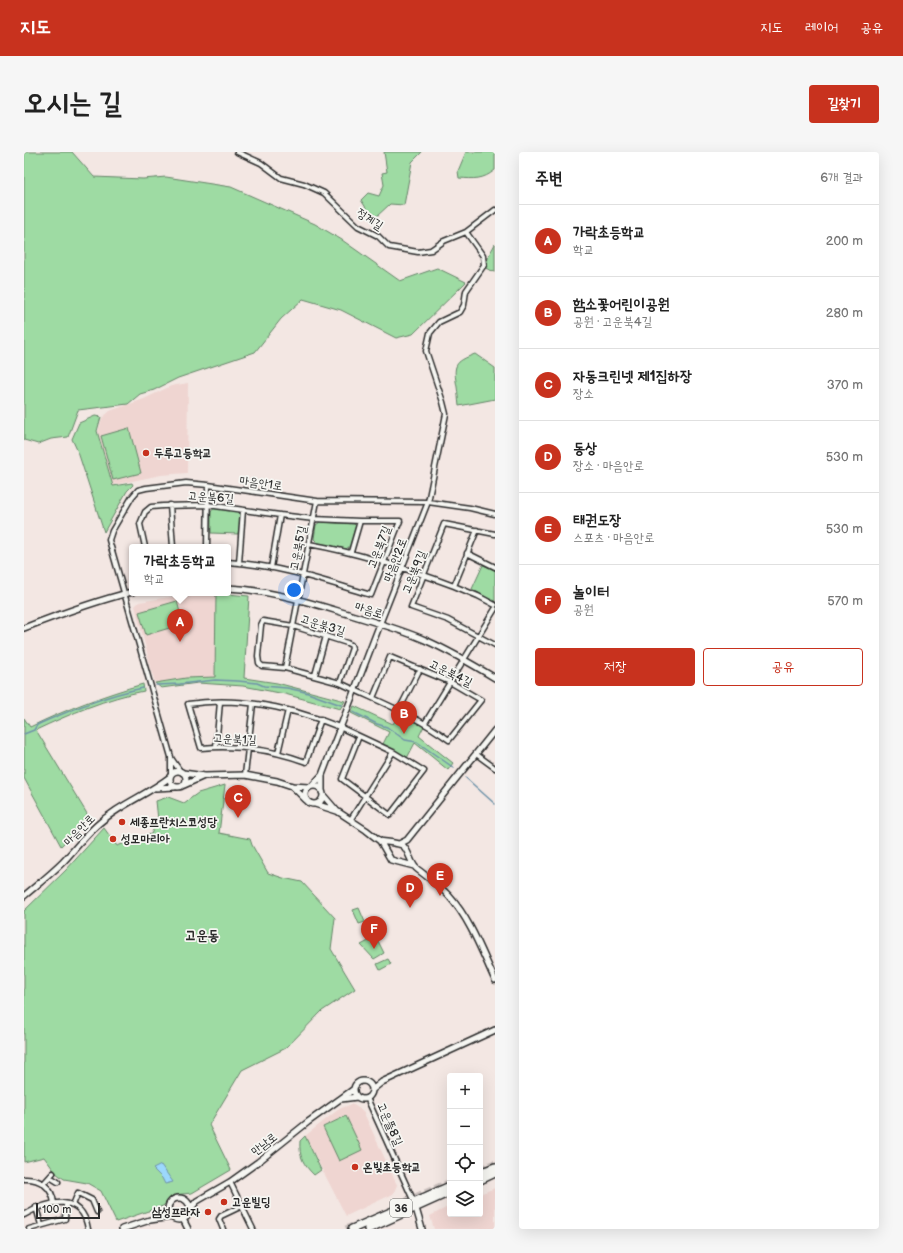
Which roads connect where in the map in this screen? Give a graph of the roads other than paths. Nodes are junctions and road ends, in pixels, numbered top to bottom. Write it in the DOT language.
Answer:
graph roads {
  1 [pos="237,152"];
  2 [pos="495,210"];
  3 [pos="466,232"];
  4 [pos="208,485"];
  5 [pos="317,501"];
  6 [pos="428,502"];
  7 [pos="170,505"];
  8 [pos="208,505"];
  9 [pos="243,510"];
  10 [pos="495,514"];
  11 [pos="280,515"];
  12 [pos="314,519"];
  13 [pos="360,521"];
  14 [pos="476,530"];
  15 [pos="495,534"];
  16 [pos="144,544"];
  17 [pos="173,544"];
  18 [pos="207,544"];
  19 [pos="309,544"];
  20 [pos="351,552"];
  21 [pos="467,553"];
  22 [pos="231,562"];
  23 [pos="384,562"];
  24 [pos="239,563"];
  25 [pos="495,567"];
  26 [pos="271,568"];
  27 [pos="403,568"];
  28 [pos="303,574"];
  29 [pos="424,575"];
  30 [pos="454,586"];
  31 [pos="231,588"];
  32 [pos="129,593"];
  33 [pos="124,594"];
  34 [pos="298,599"];
  35 [pos="495,605"];
  36 [pos="495,609"];
  37 [pos="380,624"];
  38 [pos="293,626"];
  39 [pos="24,628"];
  40 [pos="326,636"];
  41 [pos="479,636"];
  42 [pos="495,645"];
  43 [pos="464,659"];
  44 [pos="285,668"];
  45 [pos="420,669"];
  46 [pos="315,676"];
  47 [pos="495,678"];
  48 [pos="450,682"];
  49 [pos="340,683"];
  50 [pos="355,691"];
  51 [pos="373,698"];
  52 [pos="220,702"];
  53 [pos="253,704"];
  54 [pos="288,710"];
  55 [pos="399,710"];
  56 [pos="321,719"];
  57 [pos="424,723"];
  58 [pos="340,726"];
  59 [pos="495,730"];
  60 [pos="359,736"];
  61 [pos="216,747"];
  62 [pos="248,748"];
  63 [pos="393,752"];
  64 [pos="278,753"];
  65 [pos="476,754"];
  66 [pos="171,757"];
  67 [pos="495,768"];
  68 [pos="182,772"];
  69 [pos="322,774"];
  70 [pos="245,775"];
  71 [pos="171,776"];
  72 [pos="205,776"];
  73 [pos="184,785"];
  74 [pos="292,786"];
  75 [pos="176,787"];
  76 [pos="311,787"];
  77 [pos="156,788"];
  78 [pos="322,794"];
  79 [pos="365,797"];
  80 [pos="306,800"];
  81 [pos="315,804"];
  82 [pos="337,811"];
  83 [pos="351,819"];
  84 [pos="408,840"];
  85 [pos="380,841"];
  86 [pos="397,844"];
  87 [pos="407,851"];
  88 [pos="388,853"];
  89 [pos="398,862"];
  90 [pos="414,866"];
  91 [pos="24,896"];
  92 [pos="495,980"];
  93 [pos="495,1030"];
  94 [pos="367,1081"];
  95 [pos="382,1082"];
  96 [pos="354,1089"];
  97 [pos="372,1090"];
  98 [pos="357,1097"];
  99 [pos="367,1098"];
  100 [pos="340,1099"];
  101 [pos="495,1167"];
  102 [pos="483,1172"];
  103 [pos="53,1173"];
  104 [pos="495,1173"];
  105 [pos="50,1178"];
  106 [pos="24,1179"];
  107 [pos="483,1179"];
  108 [pos="58,1182"];
  109 [pos="230,1182"];
  110 [pos="44,1183"];
  111 [pos="447,1188"];
  112 [pos="447,1193"];
  113 [pos="185,1200"];
  114 [pos="197,1201"];
  115 [pos="54,1203"];
  116 [pos="66,1204"];
  117 [pos="73,1205"];
  118 [pos="415,1205"];
  119 [pos="242,1206"];
  120 [pos="36,1207"];
  121 [pos="167,1208"];
  122 [pos="190,1209"];
  123 [pos="97,1212"];
  124 [pos="24,1215"];
  125 [pos="171,1217"];
  126 [pos="160,1218"];
  127 [pos="183,1219"];
  128 [pos="41,1225"];
  129 [pos="29,1229"];
  130 [pos="88,1229"];
  131 [pos="124,1229"];
  132 [pos="188,1229"];
  133 [pos="223,1229"];
  134 [pos="253,1229"];
  135 [pos="352,1229"];
  136 [pos="368,1229"];
  137 [pos="422,1229"];
  1 -- 3 [label="street, 정계길"];
  2 -- 3 [label="street, 정계길"];
  3 -- 6 [label="street, 마음안2로"];
  4 -- 5 [label="street, 마음안1로"];
  4 -- 8 [label="street"];
  4 -- 33 [label="street, 마음안1로"];
  5 -- 6 [label="street, 마음안1로"];
  5 -- 12 [label="street, 고운북5길"];
  6 -- 10 [label="street, 마음안1로"];
  6 -- 27 [label="street, 마음안2로"];
  7 -- 8 [label="street, 고운북6길"];
  7 -- 16 [label="street, 고운북6길"];
  7 -- 17 [label="street"];
  8 -- 9 [label="street, 고운북6길"];
  8 -- 18 [label="street"];
  9 -- 11 [label="street, 고운북6길"];
  9 -- 24 [label="street"];
  11 -- 12 [label="street, 고운북6길"];
  11 -- 26 [label="street"];
  12 -- 13 [label="street, 고운북7길"];
  12 -- 19 [label="street, 고운북5길"];
  13 -- 20 [label="street"];
  13 -- 23 [label="street, 고운북7길"];
  14 -- 15 [label="street, 고운북9길"];
  14 -- 21 [label="street"];
  14 -- 29 [label="street, 고운북9길"];
  19 -- 20 [label="street"];
  19 -- 28 [label="street, 고운북5길"];
  20 -- 23 [label="street"];
  21 -- 25 [label="street"];
  21 -- 30 [label="street"];
  22 -- 24 [label="street"];
  23 -- 27 [label="street"];
  23 -- 28 [label="street, 고운북7길"];
  24 -- 26 [label="street"];
  26 -- 28 [label="street"];
  27 -- 29 [label="street"];
  27 -- 37 [label="street, 마음안2로"];
  28 -- 34 [label="street, 고운북5길"];
  29 -- 30 [label="street"];
  29 -- 41 [label="street, 고운북9길"];
  30 -- 35 [label="street"];
  31 -- 34 [label="street, 마음로"];
  32 -- 33 [label="street"];
  33 -- 39 [label="street"];
  33 -- 66 [label="street, 마음안1로"];
  34 -- 37 [label="street, 마음로"];
  34 -- 38 [label="street, 고운북5길"];
  36 -- 41 [label="street"];
  37 -- 43 [label="street, 마음로"];
  37 -- 50 [label="street"];
  38 -- 40 [label="street, 고운북3길"];
  38 -- 44 [label="street, 고운북5길"];
  38 -- 44 [label="street, 고운북3길"];
  40 -- 46 [label="street"];
  40 -- 49 [label="street, 고운북3길"];
  41 -- 42 [label="street"];
  41 -- 43 [label="street"];
  43 -- 47 [label="street, 마음로"];
  43 -- 48 [label="street"];
  44 -- 46 [label="street, 고운북3길"];
  45 -- 48 [label="street, 고운북4길"];
  45 -- 51 [label="street, 고운북4길"];
  45 -- 55 [label="street"];
  46 -- 49 [label="street, 고운북3길"];
  48 -- 57 [label="street"];
  48 -- 57 [label="street, 고운북4길"];
  49 -- 50 [label="street, 고운북4길"];
  50 -- 51 [label="street, 고운북4길"];
  50 -- 58 [label="street"];
  51 -- 55 [label="street, 고운북4길"];
  52 -- 53 [label="street, 고운북1길"];
  52 -- 61 [label="street"];
  52 -- 61 [label="street, 고운북1길"];
  53 -- 54 [label="street, 고운북1길"];
  53 -- 62 [label="street"];
  54 -- 56 [label="street, 고운북1길"];
  54 -- 64 [label="street"];
  55 -- 57 [label="street, 고운북4길"];
  56 -- 58 [label="street, 고운북1길"];
  56 -- 64 [label="street, 고운북1길"];
  58 -- 60 [label="street, 고운북1길"];
  58 -- 69 [label="street"];
  59 -- 65 [label="street"];
  60 -- 63 [label="street, 고운북1길"];
  60 -- 79 [label="street"];
  61 -- 62 [label="street, 고운북1길"];
  62 -- 64 [label="street, 고운북1길"];
  62 -- 70 [label="street"];
  63 -- 79 [label="street"];
  63 -- 79 [label="street, 고운북1길"];
  65 -- 67 [label="street"];
  65 -- 84 [label="street"];
  66 -- 68 [label="street"];
  66 -- 71 [label="street"];
  68 -- 71 [label="street"];
  68 -- 72 [label="street"];
  68 -- 73 [label="street"];
  69 -- 76 [label="street"];
  69 -- 78 [label="street"];
  70 -- 72 [label="street"];
  70 -- 74 [label="street"];
  71 -- 75 [label="street"];
  71 -- 77 [label="street"];
  72 -- 73 [label="street"];
  73 -- 75 [label="street"];
  74 -- 76 [label="street"];
  74 -- 80 [label="street"];
  75 -- 77 [label="street"];
  76 -- 78 [label="street"];
  76 -- 80 [label="street"];
  77 -- 91 [label="street, 마음안로"];
  78 -- 81 [label="street"];
  78 -- 82 [label="street"];
  79 -- 83 [label="street"];
  80 -- 81 [label="street"];
  81 -- 82 [label="street"];
  82 -- 83 [label="street"];
  83 -- 85 [label="street"];
  84 -- 86 [label="street"];
  84 -- 87 [label="street"];
  85 -- 86 [label="street"];
  85 -- 88 [label="street"];
  86 -- 87 [label="street"];
  86 -- 88 [label="street"];
  87 -- 89 [label="street"];
  87 -- 90 [label="street"];
  88 -- 89 [label="street"];
  89 -- 90 [label="street"];
  90 -- 92 [label="street"];
  93 -- 95 [label="street"];
  94 -- 95 [label="street"];
  94 -- 96 [label="street"];
  94 -- 97 [label="street"];
  95 -- 97 [label="street"];
  96 -- 98 [label="street"];
  96 -- 100 [label="street, 만남로"];
  97 -- 99 [label="street"];
  98 -- 99 [label="street"];
  98 -- 100 [label="street"];
  99 -- 118 [label="street, 고운뜰8길"];
  100 -- 109 [label="street, 만남로"];
  101 -- 102 [label="main road"];
  103 -- 105 [label="street"];
  104 -- 107 [label="main road"];
  105 -- 108 [label="street"];
  105 -- 110 [label="street"];
  106 -- 110 [label="street"];
  109 -- 114 [label="street, 만남로"];
  109 -- 119 [label="street"];
  110 -- 115 [label="street"];
  111 -- 118 [label="main road, 36"];
  112 -- 118 [label="main road, 36"];
  113 -- 114 [label="street"];
  113 -- 121 [label="street"];
  113 -- 122 [label="street"];
  114 -- 122 [label="street, 만남로"];
  115 -- 116 [label="street"];
  115 -- 120 [label="street"];
  116 -- 117 [label="street"];
  116 -- 128 [label="street"];
  117 -- 123 [label="street"];
  117 -- 130 [label="street"];
  118 -- 135 [label="main road, 36"];
  118 -- 136 [label="main road, 36"];
  118 -- 137 [label="street"];
  119 -- 133 [label="street"];
  119 -- 134 [label="street"];
  120 -- 124 [label="street"];
  120 -- 128 [label="street"];
  121 -- 125 [label="street"];
  121 -- 126 [label="street"];
  122 -- 127 [label="street"];
  125 -- 126 [label="street"];
  125 -- 127 [label="street"];
  126 -- 131 [label="street"];
  127 -- 132 [label="street"];
  128 -- 129 [label="street"];
}
